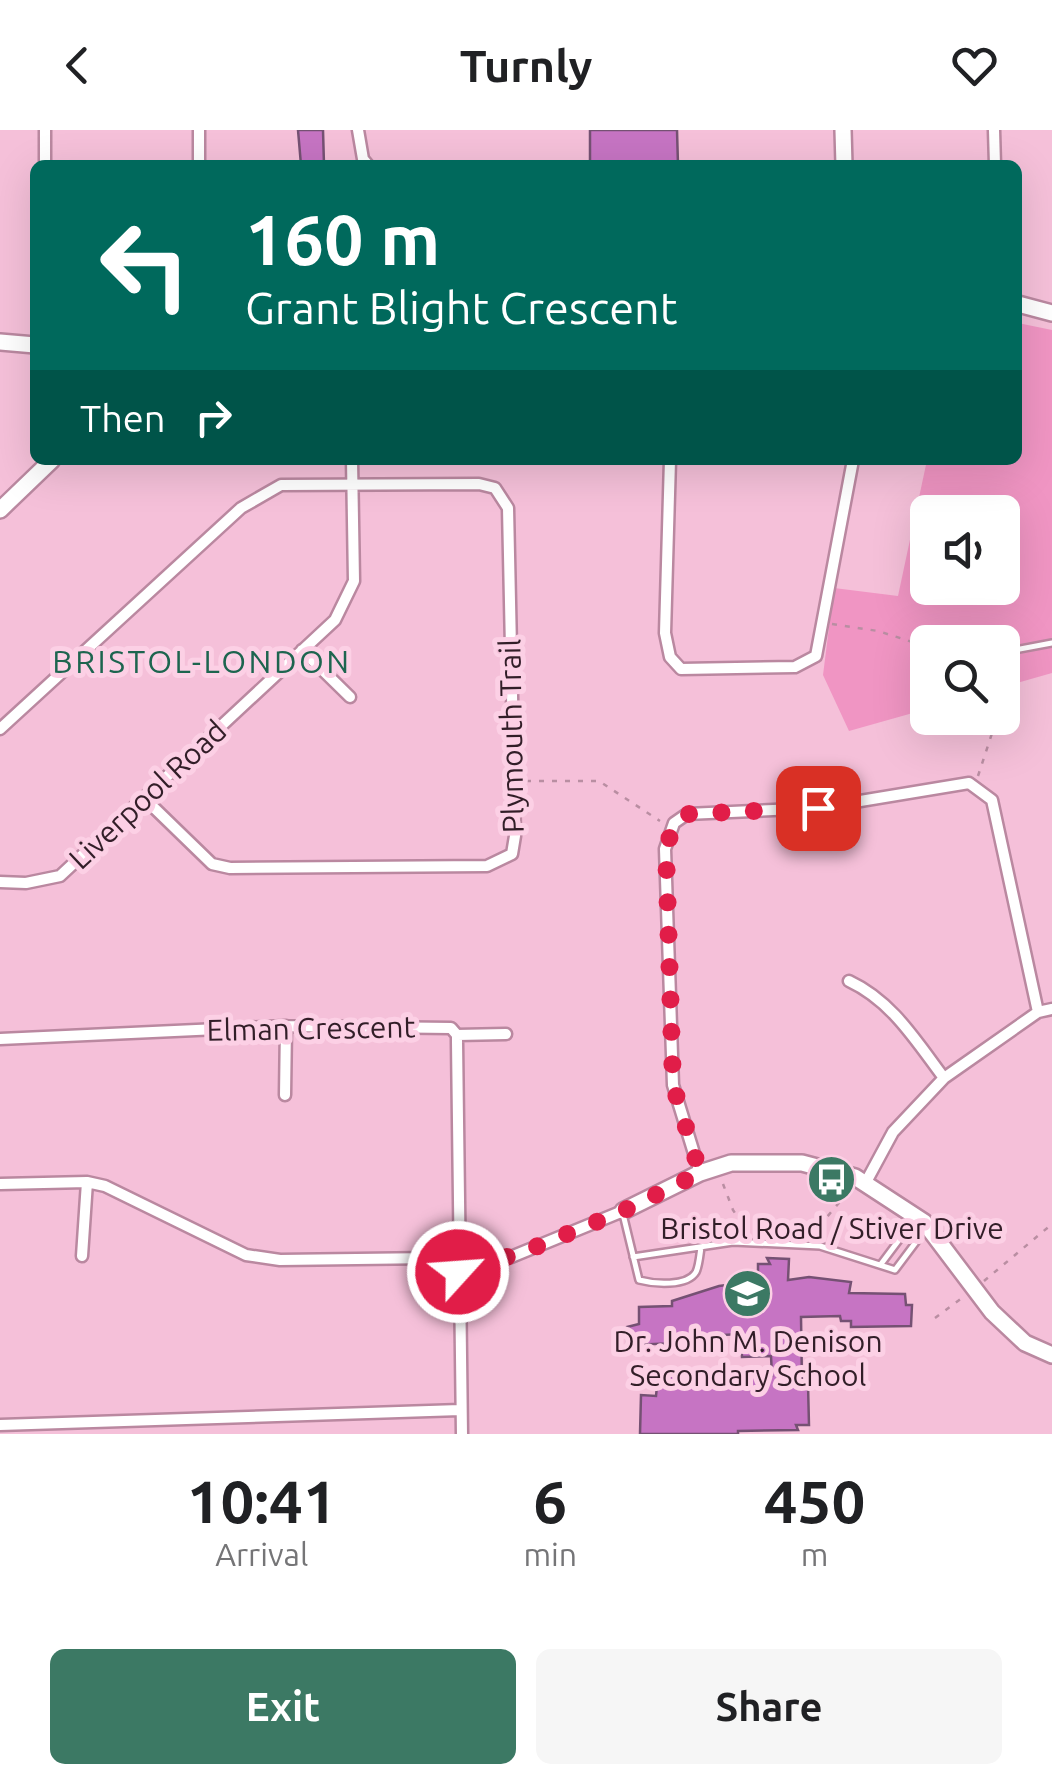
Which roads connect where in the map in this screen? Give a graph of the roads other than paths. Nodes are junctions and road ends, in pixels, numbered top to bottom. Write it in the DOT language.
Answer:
graph roads {
  1 [pos="45,130"];
  2 [pos="198,130"];
  3 [pos="358,130"];
  4 [pos="843,130"];
  5 [pos="994,130"];
  6 [pos="46,160"];
  7 [pos="199,160"];
  8 [pos="364,160"];
  9 [pos="844,160"];
  10 [pos="995,160"];
  11 [pos="1022,305"];
  12 [pos="1052,314"];
  13 [pos="0,342"];
  14 [pos="30,345"];
  15 [pos="47,465"];
  16 [pos="352,465"];
  17 [pos="670,465"];
  18 [pos="852,465"];
  19 [pos="353,486"];
  20 [pos="0,510"];
  21 [pos="1052,643"];
  22 [pos="1020,649"];
  23 [pos="302,650"];
  24 [pos="350,698"];
  25 [pos="0,729"];
  26 [pos="144,798"];
  27 [pos="0,882"];
  28 [pos="848,981"];
  29 [pos="1052,1009"];
  30 [pos="1038,1012"];
  31 [pos="286,1026"];
  32 [pos="506,1034"];
  33 [pos="457,1035"];
  34 [pos="0,1038"];
  35 [pos="944,1078"];
  36 [pos="285,1095"];
  37 [pos="700,1173"];
  38 [pos="87,1182"];
  39 [pos="866,1182"];
  40 [pos="0,1184"];
  41 [pos="623,1211"];
  42 [pos="924,1222"];
  43 [pos="702,1247"];
  44 [pos="82,1256"];
  45 [pos="458,1256"];
  46 [pos="633,1257"];
  47 [pos="881,1265"];
  48 [pos="1052,1354"];
  49 [pos="460,1410"];
  50 [pos="0,1425"];
  51 [pos="462,1434"];
  1 -- 6 [label="street"];
  2 -- 7 [label="street"];
  3 -- 8 [label="street"];
  4 -- 9 [label="street"];
  5 -- 10 [label="street"];
  11 -- 12 [label="street"];
  13 -- 14 [label="street"];
  15 -- 20 [label="street"];
  16 -- 19 [label="street, Liverpool Road"];
  17 -- 18 [label="street"];
  19 -- 23 [label="street, Liverpool Road"];
  19 -- 25 [label="street, Plymouth Trail"];
  19 -- 26 [label="street, Plymouth Trail"];
  21 -- 22 [label="lane"];
  23 -- 24 [label="street"];
  23 -- 26 [label="street, Liverpool Road"];
  26 -- 27 [label="street, Liverpool Road"];
  28 -- 35 [label="street"];
  29 -- 30 [label="street"];
  30 -- 35 [label="street"];
  30 -- 37 [label="street"];
  31 -- 33 [label="street, Elman Crescent"];
  31 -- 34 [label="street, Elman Crescent"];
  31 -- 36 [label="street"];
  32 -- 33 [label="street"];
  33 -- 45 [label="street, Elman Crescent"];
  35 -- 39 [label="street"];
  37 -- 39 [label="street"];
  37 -- 41 [label="street"];
  38 -- 40 [label="street"];
  38 -- 44 [label="street"];
  38 -- 45 [label="street"];
  39 -- 42 [label="street"];
  41 -- 45 [label="street"];
  41 -- 46 [label="lane"];
  42 -- 47 [label="lane"];
  42 -- 47 [label="lane"];
  42 -- 48 [label="street"];
  43 -- 46 [label="lane"];
  43 -- 46 [label="lane"];
  43 -- 47 [label="lane"];
  45 -- 49 [label="street, Elman Crescent"];
  49 -- 50 [label="street"];
  49 -- 51 [label="street, Elman Crescent"];
}
